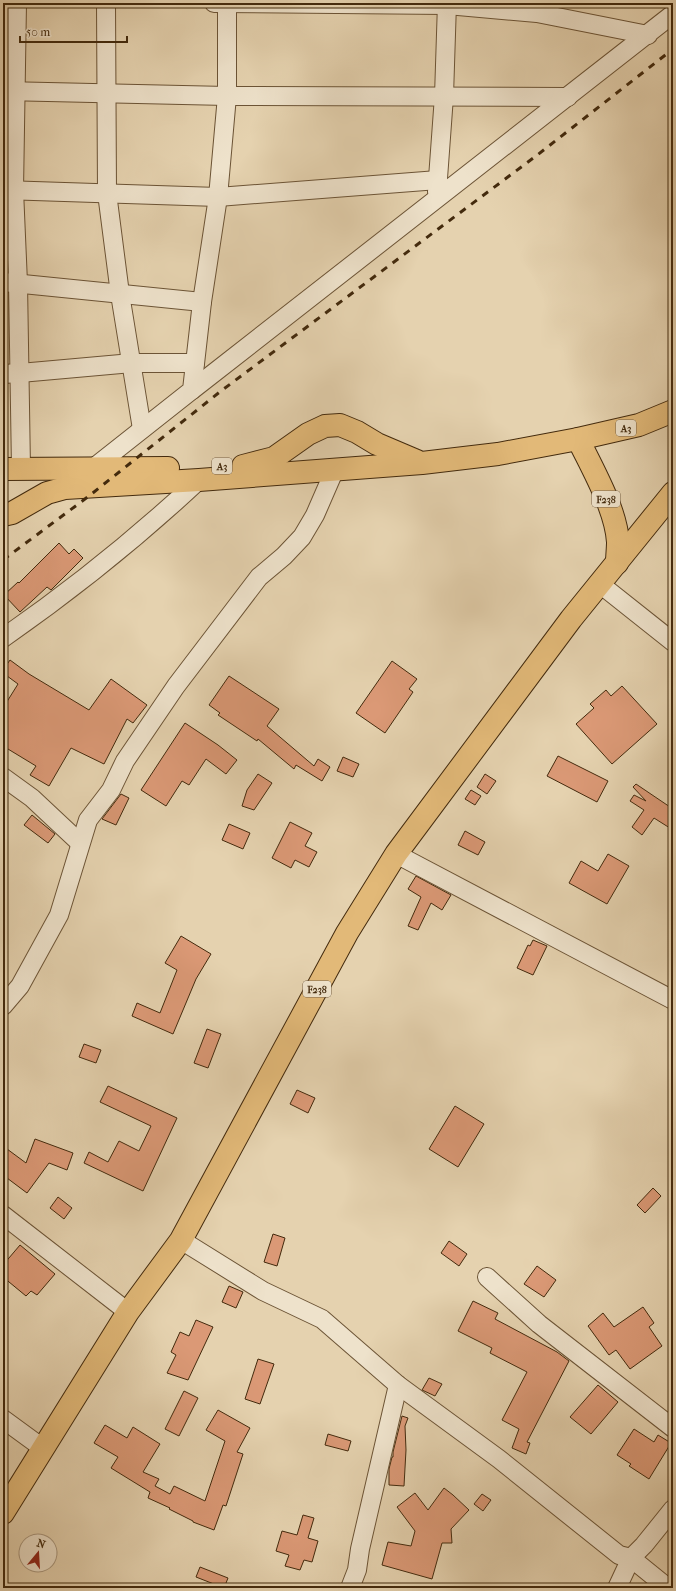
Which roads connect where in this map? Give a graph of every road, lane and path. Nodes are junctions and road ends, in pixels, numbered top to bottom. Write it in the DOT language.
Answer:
graph roads {
  1 [pos="17,3"];
  2 [pos="106,3"];
  3 [pos="223,3"];
  4 [pos="447,4"];
  5 [pos="673,14"];
  6 [pos="648,35"];
  7 [pos="9,91"];
  8 [pos="107,93"];
  9 [pos="227,96"];
  10 [pos="444,96"];
  11 [pos="568,97"];
  12 [pos="438,180"];
  13 [pos="9,190"];
  14 [pos="107,193"];
  15 [pos="218,197"];
  16 [pos="436,200"];
  17 [pos="10,283"];
  18 [pos="120,294"];
  19 [pos="202,302"];
  20 [pos="132,363"];
  21 [pos="195,363"];
  22 [pos="11,374"];
  23 [pos="192,390"];
  24 [pos="673,411"];
  25 [pos="142,430"];
  26 [pos="578,439"];
  27 [pos="422,463"];
  28 [pos="12,469"];
  29 [pos="92,469"];
  30 [pos="335,469"];
  31 [pos="199,480"];
  32 [pos="673,493"];
  33 [pos="3,515"];
  34 [pos="617,563"];
  35 [pos="600,584"];
  36 [pos="3,638"];
  37 [pos="673,642"];
  38 [pos="3,777"];
  39 [pos="80,843"];
  40 [pos="396,854"];
  41 [pos="673,1000"];
  42 [pos="3,1006"];
  43 [pos="3,1215"];
  44 [pos="181,1240"];
  45 [pos="486,1277"];
  46 [pos="128,1312"];
  47 [pos="398,1385"];
  48 [pos="3,1419"];
  49 [pos="673,1428"];
  50 [pos="44,1449"];
  51 [pos="673,1509"];
  52 [pos="3,1513"];
  53 [pos="631,1558"];
  54 [pos="350,1588"];
  55 [pos="617,1588"];
  56 [pos="668,1588"];
  1 -- 7 [label="street"];
  2 -- 8 [label="street"];
  3 -- 4 [label="street"];
  3 -- 9 [label="street"];
  4 -- 6 [label="street"];
  4 -- 10 [label="street"];
  5 -- 6 [label="street"];
  6 -- 11 [label="street"];
  7 -- 8 [label="street"];
  7 -- 13 [label="street"];
  8 -- 9 [label="street"];
  8 -- 14 [label="street"];
  9 -- 10 [label="street"];
  9 -- 15 [label="street"];
  10 -- 11 [label="street"];
  10 -- 12 [label="street"];
  11 -- 16 [label="street"];
  12 -- 15 [label="street"];
  12 -- 16 [label="street"];
  13 -- 14 [label="street"];
  13 -- 17 [label="street"];
  14 -- 15 [label="street"];
  14 -- 18 [label="street"];
  15 -- 19 [label="street"];
  16 -- 23 [label="street"];
  17 -- 18 [label="street"];
  17 -- 22 [label="street"];
  18 -- 19 [label="street"];
  18 -- 20 [label="street"];
  19 -- 21 [label="street"];
  20 -- 21 [label="street"];
  20 -- 22 [label="street"];
  20 -- 25 [label="street"];
  21 -- 23 [label="street"];
  22 -- 28 [label="street"];
  23 -- 25 [label="street"];
  24 -- 26 [label="main road, A3"];
  25 -- 29 [label="street"];
  26 -- 27 [label="main road, A3"];
  26 -- 34 [label="main road, F238"];
  27 -- 29 [label="main road, A3"];
  27 -- 30 [label="main road, A3"];
  28 -- 29 [label="main road, A3"];
  30 -- 31 [label="main road, A3"];
  30 -- 39 [label="street"];
  31 -- 33 [label="main road, A3"];
  31 -- 36 [label="street"];
  32 -- 34 [label="main road, F238"];
  34 -- 35 [label="main road, F238"];
  35 -- 37 [label="street"];
  35 -- 40 [label="main road, F238"];
  38 -- 39 [label="street"];
  39 -- 42 [label="street"];
  40 -- 41 [label="street"];
  40 -- 44 [label="main road, F238"];
  43 -- 46 [label="street"];
  44 -- 46 [label="main road, F238"];
  44 -- 47 [label="street"];
  45 -- 49 [label="street"];
  46 -- 50 [label="main road, F238"];
  47 -- 53 [label="street"];
  47 -- 54 [label="street"];
  48 -- 50 [label="street"];
  50 -- 52 [label="main road, F238"];
  51 -- 53 [label="street"];
  53 -- 55 [label="street"];
  53 -- 56 [label="street"];
}
